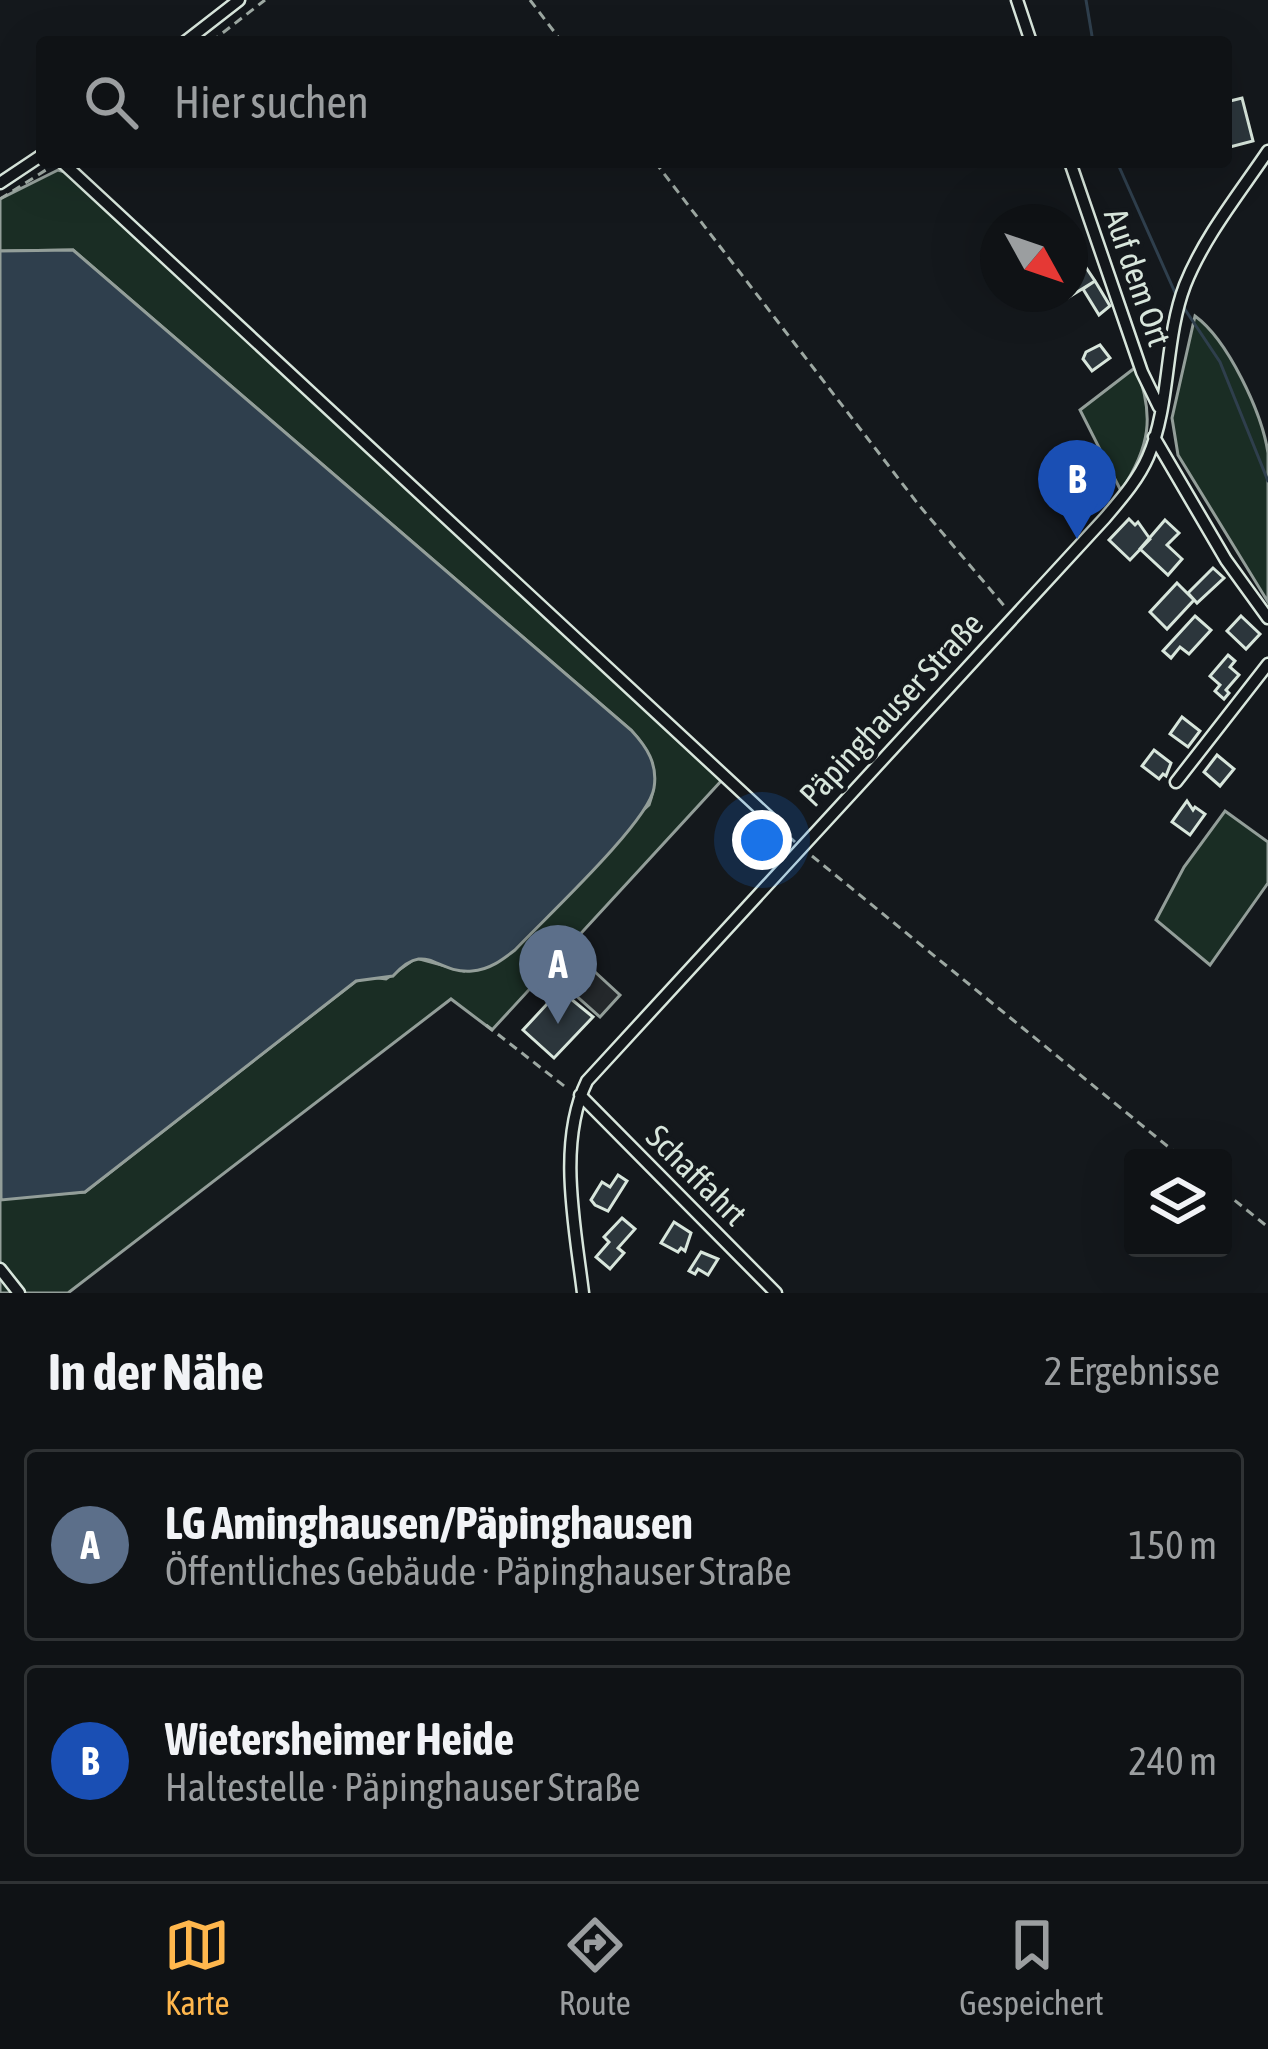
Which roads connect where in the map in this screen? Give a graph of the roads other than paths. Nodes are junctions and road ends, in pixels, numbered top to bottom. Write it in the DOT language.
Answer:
graph roads {
  1 [pos="238,0"];
  2 [pos="1017,0"];
  3 [pos="193,36"];
  4 [pos="1029,36"];
  5 [pos="1268,151"];
  6 [pos="36,159"];
  7 [pos="66,168"];
  8 [pos="1072,168"];
  9 [pos="0,183"];
  10 [pos="1160,407"];
  11 [pos="1154,437"];
  12 [pos="1268,618"];
  13 [pos="1268,664"];
  14 [pos="1176,782"];
  15 [pos="774,822"];
  16 [pos="580,1095"];
  17 [pos="0,1269"];
  18 [pos="770,1291"];
  19 [pos="19,1293"];
  20 [pos="583,1293"];
  1 -- 3 [label="street"];
  2 -- 4 [label="street"];
  5 -- 10 [label="street, Päpinghauser Straße"];
  6 -- 9 [label="street"];
  7 -- 15 [label="street"];
  8 -- 10 [label="street, Auf dem Ort"];
  10 -- 11 [label="street, Päpinghauser Straße"];
  11 -- 12 [label="street"];
  11 -- 16 [label="street, Päpinghauser Straße"];
  13 -- 14 [label="street"];
  16 -- 18 [label="street, Schaffahrt"];
  16 -- 20 [label="street"];
  17 -- 19 [label="street"];
}
